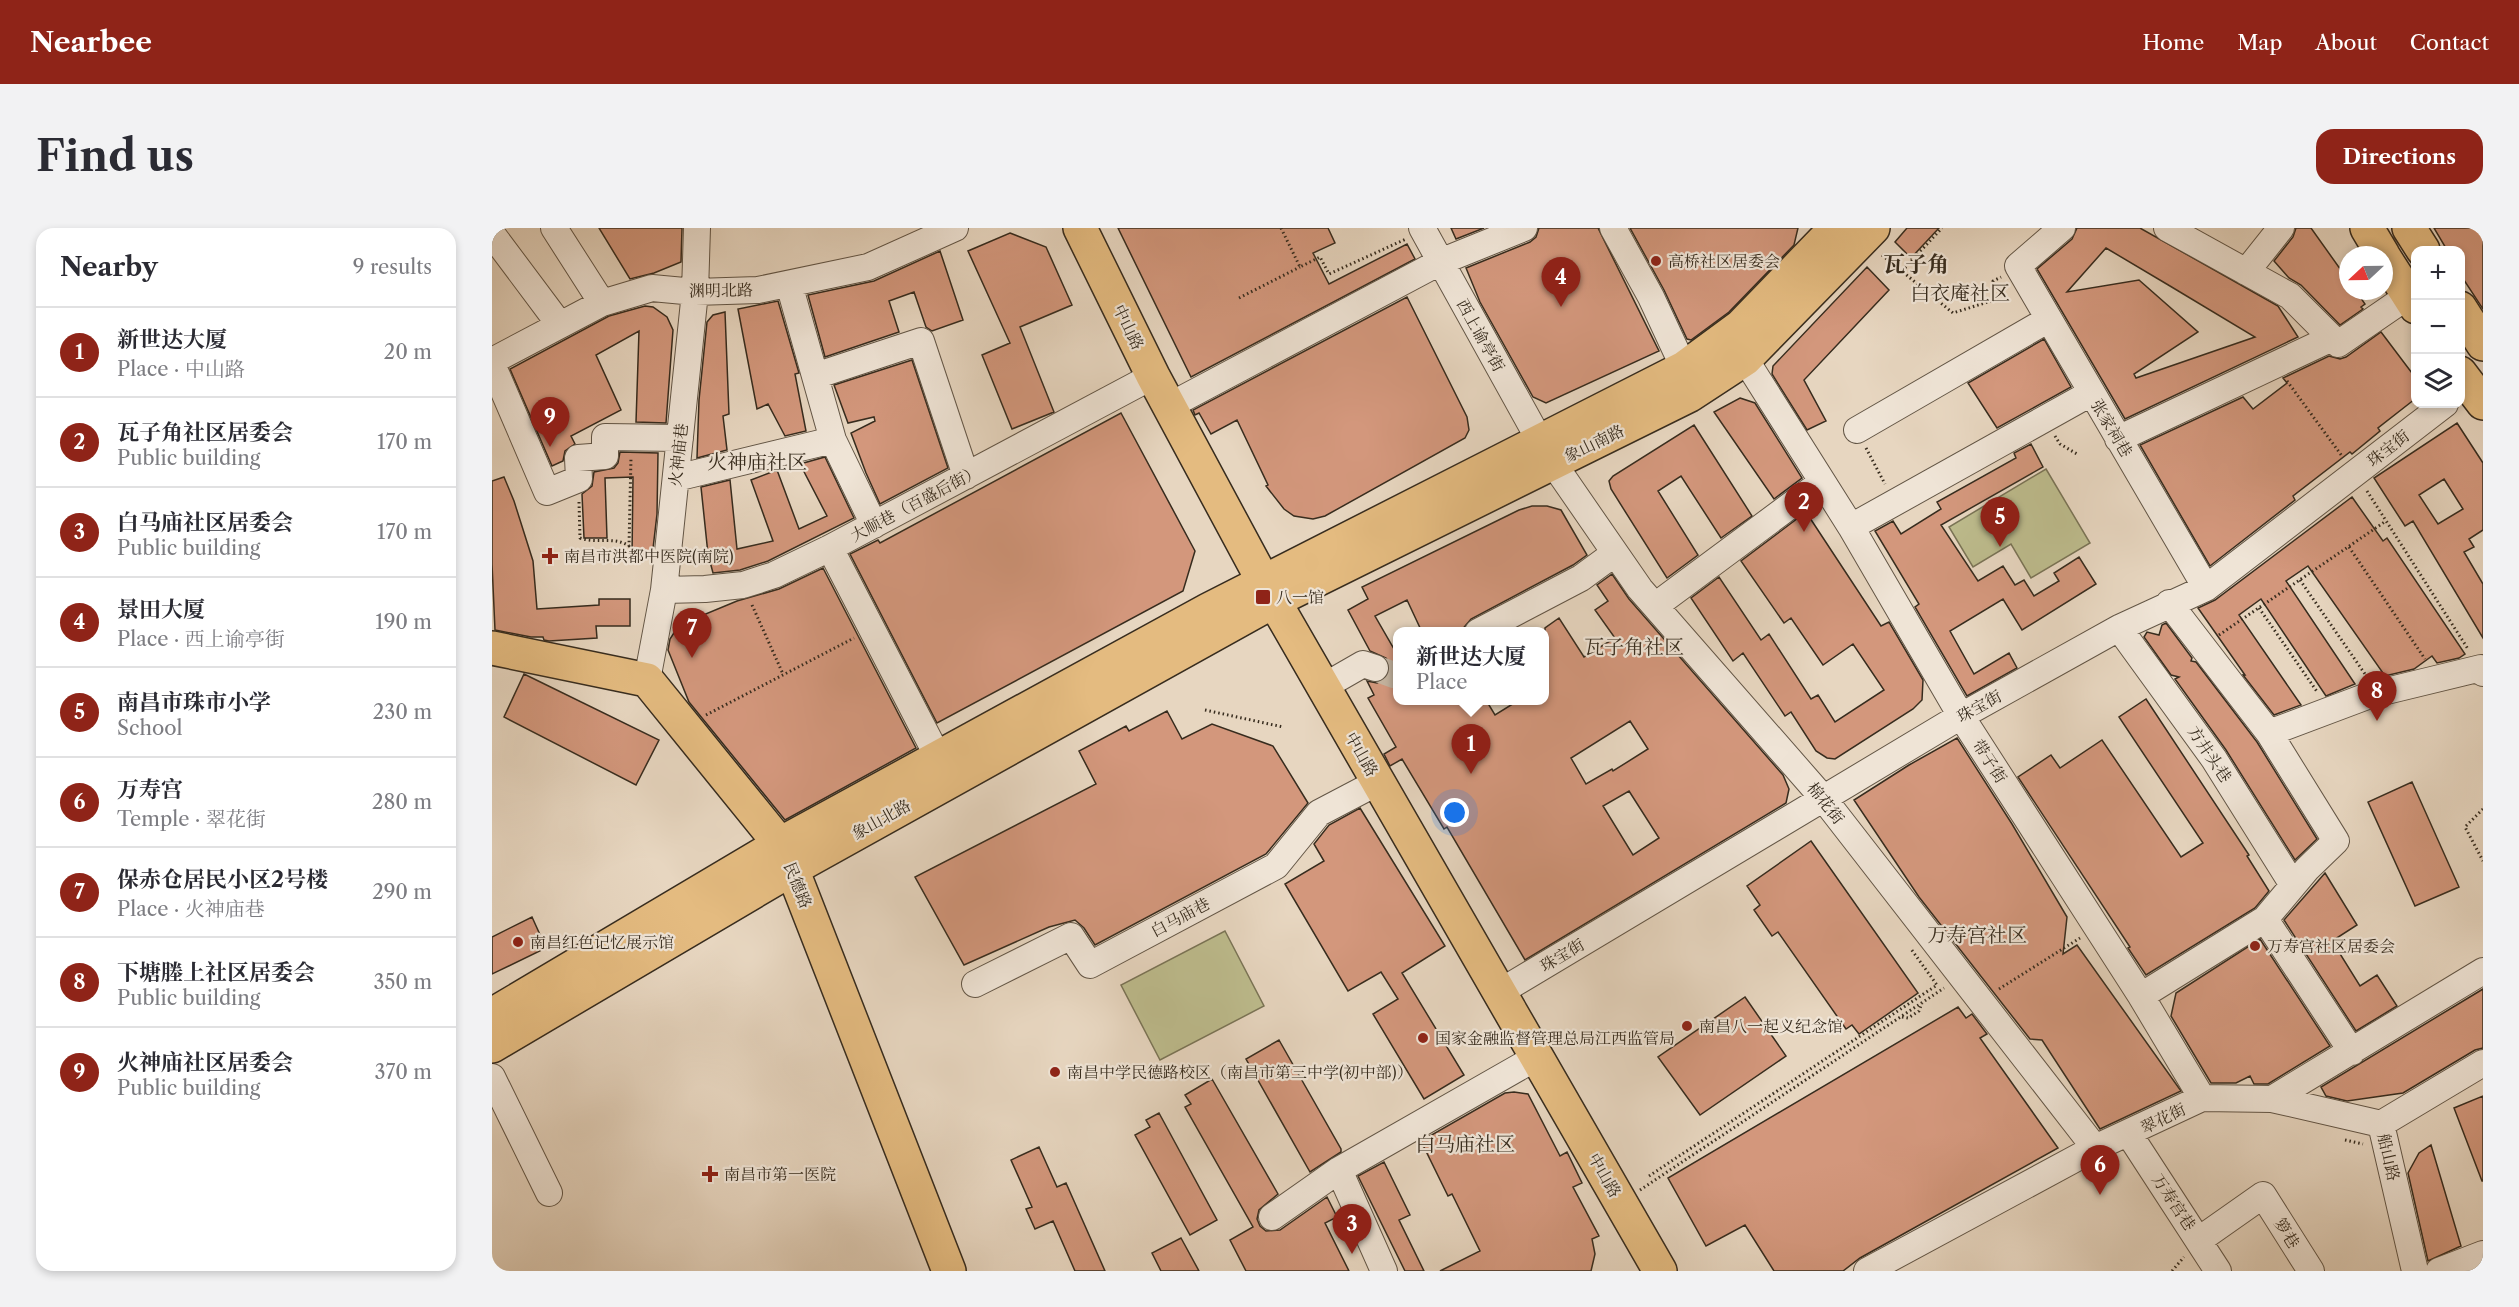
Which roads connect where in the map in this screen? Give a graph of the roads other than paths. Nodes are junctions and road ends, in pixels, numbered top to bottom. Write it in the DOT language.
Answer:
graph roads {
  1 [pos="554,228"];
  2 [pos="697,228"];
  3 [pos="955,228"];
  4 [pos="1080,228"];
  5 [pos="1524,228"];
  6 [pos="1613,228"];
  7 [pos="2062,228"];
  8 [pos="2167,228"];
  9 [pos="2281,228"];
  10 [pos="2367,228"];
  11 [pos="2409,228"];
  12 [pos="1423,229"];
  13 [pos="1844,232"];
  14 [pos="492,234"];
  15 [pos="2377,246"];
  16 [pos="2420,246"];
  17 [pos="1440,262"];
  18 [pos="2246,272"];
  19 [pos="2393,272"];
  20 [pos="789,284"];
  21 [pos="695,292"];
  22 [pos="2411,302"];
  23 [pos="602,303"];
  24 [pos="2465,316"];
  25 [pos="2049,319"];
  26 [pos="560,325"];
  27 [pos="2332,338"];
  28 [pos="2483,344"];
  29 [pos="1745,359"];
  30 [pos="492,362"];
  31 [pos="1684,368"];
  32 [pos="815,375"];
  33 [pos="1153,376"];
  34 [pos="2091,393"];
  35 [pos="1169,406"];
  36 [pos="2441,408"];
  37 [pos="1857,430"];
  38 [pos="680,438"];
  39 [pos="2118,439"];
  40 [pos="833,440"];
  41 [pos="1546,452"];
  42 [pos="966,476"];
  43 [pos="676,478"];
  44 [pos="1822,482"];
  45 [pos="874,525"];
  46 [pos="1851,527"];
  47 [pos="830,548"];
  48 [pos="1615,553"];
  49 [pos="2206,588"];
  50 [pos="664,590"];
  51 [pos="1269,591"];
  52 [pos="2169,603"];
  53 [pos="1655,606"];
  54 [pos="1488,627"];
  55 [pos="2119,628"];
  56 [pos="492,648"];
  57 [pos="1375,668"];
  58 [pos="2482,671"];
  59 [pos="647,680"];
  60 [pos="1323,687"];
  61 [pos="1961,716"];
  62 [pos="2269,734"];
  63 [pos="938,757"];
  64 [pos="1378,782"];
  65 [pos="1823,798"];
  66 [pos="786,856"];
  67 [pos="2293,885"];
  68 [pos="2265,919"];
  69 [pos="2483,971"];
  70 [pos="975,984"];
  71 [pos="1500,993"];
  72 [pos="2141,996"];
  73 [pos="492,1022"];
  74 [pos="2352,1052"];
  75 [pos="1537,1057"];
  76 [pos="2483,1063"];
  77 [pos="492,1077"];
  78 [pos="2202,1098"];
  79 [pos="2272,1099"];
  80 [pos="2381,1124"];
  81 [pos="2129,1134"];
  82 [pos="2095,1148"];
  83 [pos="1339,1170"];
  84 [pos="549,1193"];
  85 [pos="1272,1217"];
  86 [pos="2199,1240"];
  87 [pos="2482,1260"];
  88 [pos="949,1271"];
  89 [pos="1384,1271"];
  90 [pos="1660,1271"];
  91 [pos="1867,1271"];
  92 [pos="2218,1271"];
  93 [pos="2311,1271"];
  94 [pos="2415,1271"];
  95 [pos="2439,1271"];
  1 -- 23 [label="street"];
  2 -- 21 [label="street, 火神庙巷"];
  3 -- 20 [label="street, 渊明北路"];
  4 -- 33 [label="main road, 中山路"];
  5 -- 17 [label="street"];
  6 -- 31 [label="street"];
  7 -- 25 [label="street, 张家祠巷"];
  8 -- 18 [label="street"];
  9 -- 18 [label="street"];
  10 -- 15 [label="main road"];
  11 -- 16 [label="main road"];
  12 -- 17 [label="street, 西上谕亭街"];
  13 -- 29 [label="main road, 象山南路"];
  13 -- 31 [label="main road, 象山南路"];
  14 -- 26 [label="street"];
  17 -- 35 [label="street"];
  17 -- 41 [label="street, 西上谕亭街"];
  18 -- 27 [label="street"];
  19 -- 22 [label="main road"];
  20 -- 21 [label="street, 渊明北路"];
  20 -- 32 [label="street"];
  21 -- 23 [label="street, 渊明北路"];
  21 -- 38 [label="street, 火神庙巷"];
  22 -- 27 [label="street"];
  23 -- 26 [label="street, 渊明北路"];
  24 -- 28 [label="main road"];
  25 -- 34 [label="street, 张家祠巷"];
  25 -- 37 [label="street"];
  26 -- 30 [label="street, 渊明北路"];
  27 -- 39 [label="street"];
  29 -- 41 [label="main road, 象山南路"];
  29 -- 44 [label="street, 带子街"];
  30 -- 38 [label="street"];
  31 -- 41 [label="main road, 象山南路"];
  32 -- 40 [label="street"];
  32 -- 42 [label="street"];
  33 -- 35 [label="main road, 中山路"];
  33 -- 42 [label="street, 大顺巷（百盛后街）"];
  34 -- 39 [label="street, 张家祠巷"];
  34 -- 46 [label="street"];
  35 -- 51 [label="main road, 中山路"];
  36 -- 49 [label="street, 珠宝街"];
  38 -- 43 [label="street, 火神庙巷"];
  39 -- 49 [label="street, 张家祠巷"];
  40 -- 43 [label="street"];
  40 -- 45 [label="street"];
  41 -- 48 [label="street, 棉花街"];
  41 -- 51 [label="main road, 象山南路"];
  42 -- 45 [label="street, 大顺巷（百盛后街）"];
  43 -- 50 [label="street, 火神庙巷"];
  44 -- 46 [label="street, 带子街"];
  44 -- 53 [label="street"];
  45 -- 47 [label="street, 大顺巷（百盛后街）"];
  46 -- 61 [label="street, 带子街"];
  47 -- 50 [label="street, 大顺巷（百盛后街）"];
  47 -- 63 [label="street"];
  48 -- 53 [label="street, 棉花街"];
  48 -- 54 [label="street"];
  49 -- 52 [label="street, 珠宝街"];
  50 -- 59 [label="street, 火神庙巷"];
  51 -- 60 [label="main road, 中山路"];
  51 -- 63 [label="main road, 象山北路"];
  51 -- 66 [label="main road, 象山北路"];
  52 -- 55 [label="street, 珠宝街"];
  52 -- 62 [label="street"];
  53 -- 65 [label="street, 棉花街"];
  55 -- 61 [label="street, 珠宝街"];
  55 -- 67 [label="street, 方井头巷"];
  56 -- 59 [label="main road"];
  57 -- 60 [label="street"];
  58 -- 62 [label="street"];
  59 -- 66 [label="main road, 民德路"];
  60 -- 64 [label="main road, 中山路"];
  61 -- 65 [label="street, 珠宝街"];
  61 -- 72 [label="street, 带子街"];
  62 -- 67 [label="street"];
  63 -- 66 [label="main road, 象山北路"];
  64 -- 70 [label="street, 白马庙巷"];
  64 -- 71 [label="main road, 中山路"];
  65 -- 71 [label="street, 珠宝街"];
  65 -- 82 [label="street, 棉花街"];
  66 -- 73 [label="main road, 象山北路"];
  66 -- 88 [label="main road, 民德路"];
  67 -- 68 [label="street"];
  68 -- 72 [label="street"];
  68 -- 74 [label="street"];
  69 -- 74 [label="street"];
  71 -- 75 [label="main road, 中山路"];
  72 -- 78 [label="street, 带子街"];
  74 -- 79 [label="street"];
  75 -- 83 [label="street"];
  75 -- 90 [label="main road, 中山路"];
  76 -- 80 [label="street, 船山路"];
  77 -- 84 [label="street"];
  78 -- 79 [label="street, 翠花街"];
  78 -- 81 [label="street, 翠花街"];
  79 -- 80 [label="street, 翠花街"];
  80 -- 94 [label="street, 船山路"];
  81 -- 82 [label="street, 翠花街"];
  81 -- 86 [label="street, 万寿宫巷"];
  82 -- 91 [label="street, 翠花街"];
  83 -- 85 [label="street"];
  83 -- 89 [label="street"];
  86 -- 92 [label="street, 万寿宫巷"];
  86 -- 93 [label="street, 箩巷"];
  87 -- 95 [label="street"];
}
